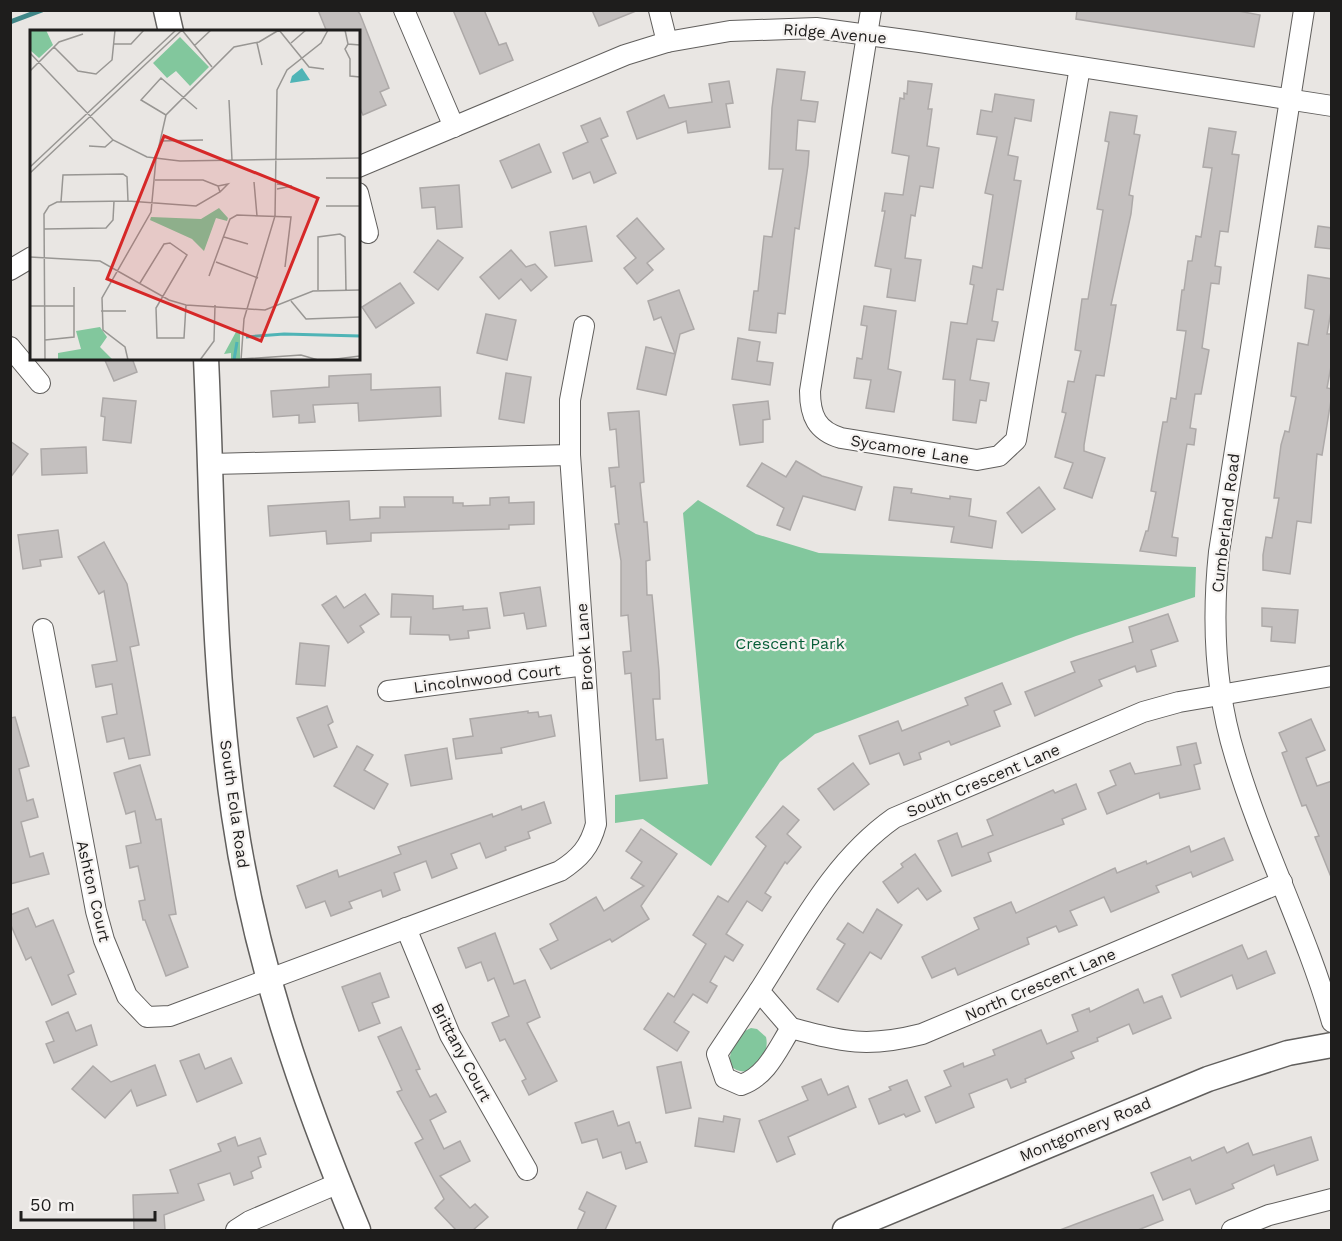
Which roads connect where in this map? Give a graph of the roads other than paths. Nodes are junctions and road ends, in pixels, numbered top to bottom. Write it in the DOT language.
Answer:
graph roads {
  1 [pos="166,10"];
  2 [pos="404,10"];
  3 [pos="659,10"];
  4 [pos="871,10"];
  5 [pos="1304,10"];
  6 [pos="171,30"];
  7 [pos="868,35"];
  8 [pos="667,42"];
  9 [pos="1080,67"];
  10 [pos="1290,100"];
  11 [pos="1332,106"];
  12 [pos="454,127"];
  13 [pos="360,166"];
  14 [pos="360,200"];
  15 [pos="368,233"];
  16 [pos="30,258"];
  17 [pos="10,270"];
  18 [pos="584,326"];
  19 [pos="10,347"];
  20 [pos="206,360"];
  21 [pos="40,383"];
  22 [pos="570,455"];
  23 [pos="211,464"];
  24 [pos="43,629"];
  25 [pos="585,665"];
  26 [pos="1332,676"];
  27 [pos="388,691"];
  28 [pos="1223,694"];
  29 [pos="1282,882"];
  30 [pos="406,928"];
  31 [pos="267,980"];
  32 [pos="759,991"];
  33 [pos="1332,1022"];
  34 [pos="791,1028"];
  35 [pos="1332,1045"];
  36 [pos="527,1170"];
  37 [pos="339,1183"];
  38 [pos="1332,1199"];
  39 [pos="351,1228"];
  40 [pos="236,1230"];
  41 [pos="845,1230"];
  42 [pos="1232,1230"];
  1 -- 6 [label="street"];
  2 -- 12 [label="street"];
  3 -- 8 [label="street"];
  4 -- 7 [label="street, Sycamore Lane"];
  5 -- 10 [label="street, Cumberland Road"];
  7 -- 8 [label="street, Ridge Avenue"];
  7 -- 9 [label="street, Ridge Avenue"];
  7 -- 9 [label="street, Sycamore Lane"];
  8 -- 12 [label="street, Ridge Avenue"];
  9 -- 10 [label="street, Ridge Avenue"];
  10 -- 11 [label="street, Ridge Avenue"];
  10 -- 28 [label="street, Cumberland Road"];
  12 -- 13 [label="street, Ridge Avenue"];
  14 -- 15 [label="street"];
  16 -- 17 [label="street"];
  18 -- 22 [label="street, Brook Lane"];
  19 -- 21 [label="street"];
  20 -- 23 [label="street, South Eola Road"];
  22 -- 23 [label="street"];
  22 -- 25 [label="street, Brook Lane"];
  23 -- 31 [label="street, South Eola Road"];
  24 -- 31 [label="street, Ashton Court"];
  25 -- 27 [label="street, Lincolnwood Court"];
  25 -- 30 [label="street, Brook Lane"];
  26 -- 28 [label="street, South Crescent Lane"];
  28 -- 29 [label="street, Cumberland Road"];
  28 -- 32 [label="street, South Crescent Lane"];
  29 -- 33 [label="street, Cumberland Road"];
  29 -- 34 [label="street, North Crescent Lane"];
  30 -- 31 [label="street, Brook Lane"];
  30 -- 36 [label="street, Brittany Court"];
  31 -- 37 [label="street, South Eola Road"];
  32 -- 34 [label="street"];
  32 -- 34 [label="street, South Crescent Lane"];
  35 -- 41 [label="street, Montgomery Road"];
  37 -- 39 [label="street, South Eola Road"];
  37 -- 40 [label="street"];
  38 -- 42 [label="street"];
}
